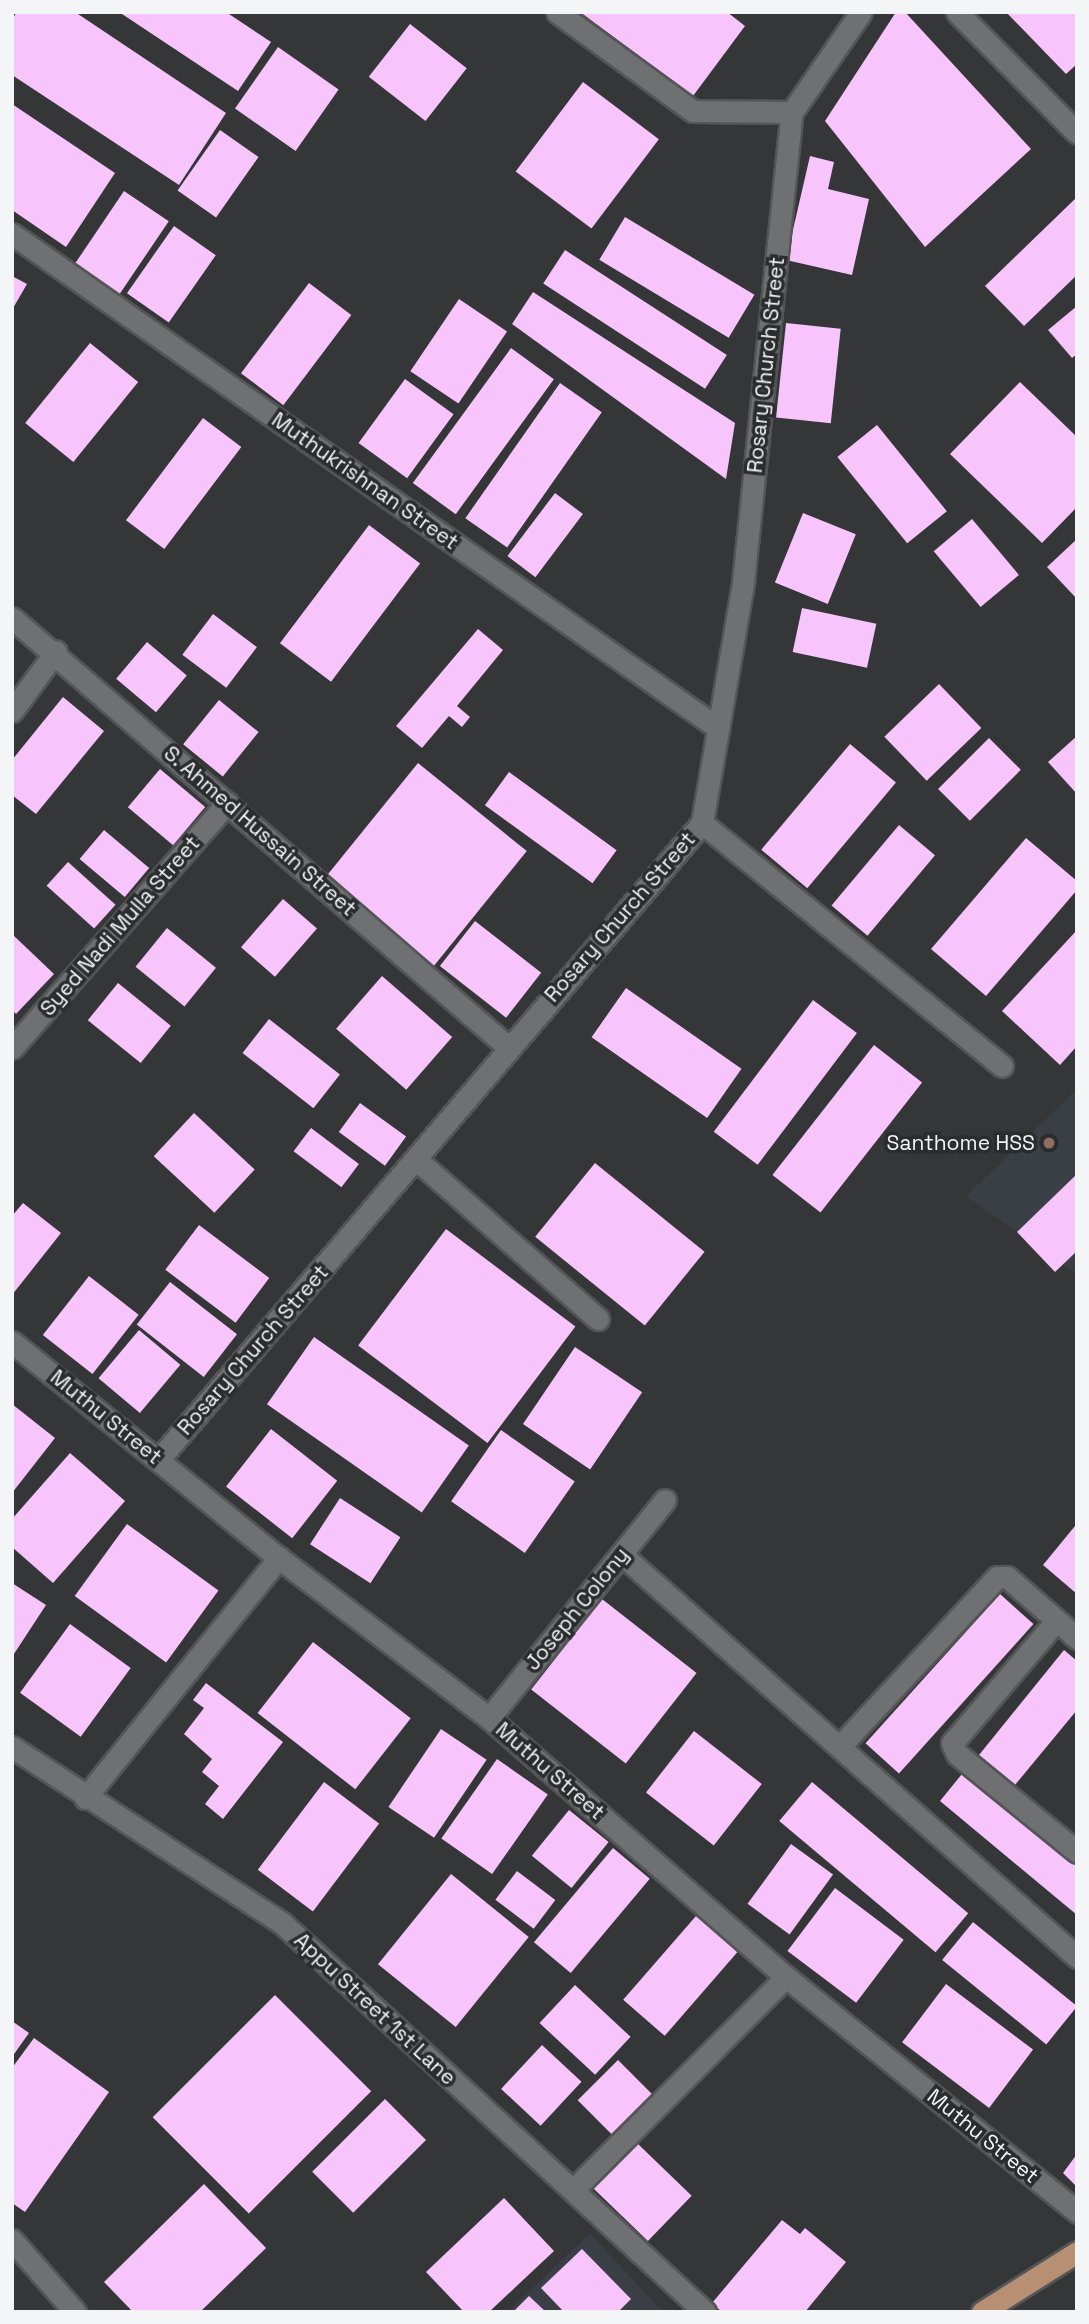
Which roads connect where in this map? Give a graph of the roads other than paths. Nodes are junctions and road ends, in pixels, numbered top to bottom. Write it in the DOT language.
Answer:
graph roads {
  1 [pos="557,12"];
  2 [pos="861,12"];
  3 [pos="957,12"];
  4 [pos="792,112"];
  5 [pos="1077,133"];
  6 [pos="12,234"];
  7 [pos="12,618"];
  8 [pos="56,651"];
  9 [pos="12,711"];
  10 [pos="718,728"];
  11 [pos="227,803"];
  12 [pos="702,822"];
  13 [pos="507,1046"];
  14 [pos="12,1048"];
  15 [pos="1002,1066"];
  16 [pos="417,1160"];
  17 [pos="598,1319"];
  18 [pos="12,1342"];
  19 [pos="159,1459"];
  20 [pos="665,1500"];
  21 [pos="621,1554"];
  22 [pos="279,1558"];
  23 [pos="1056,1621"];
  24 [pos="1077,1638"];
  25 [pos="489,1718"];
  26 [pos="841,1745"];
  27 [pos="12,1747"];
  28 [pos="85,1798"];
  29 [pos="1077,1852"];
  30 [pos="1077,1957"];
  31 [pos="786,1977"];
  32 [pos="573,2190"];
  33 [pos="1077,2212"];
  34 [pos="12,2240"];
  35 [pos="1077,2252"];
  36 [pos="75,2312"];
  37 [pos="705,2312"];
  38 [pos="982,2312"];
  1 -- 4 [label="street"];
  2 -- 4 [label="street, Rosary Church Street"];
  3 -- 5 [label="street"];
  4 -- 10 [label="street, Rosary Church Street"];
  6 -- 10 [label="street, Muthukrishnan Street"];
  7 -- 8 [label="street, S. Ahmed Hussain Street"];
  8 -- 9 [label="street"];
  8 -- 11 [label="street, S. Ahmed Hussain Street"];
  10 -- 12 [label="street, Rosary Church Street"];
  11 -- 13 [label="street, S. Ahmed Hussain Street"];
  11 -- 14 [label="street, Syed Nadi Mulla Street"];
  12 -- 13 [label="street, Rosary Church Street"];
  12 -- 15 [label="street"];
  13 -- 16 [label="street, Rosary Church Street"];
  16 -- 17 [label="street"];
  16 -- 19 [label="street, Rosary Church Street"];
  18 -- 19 [label="street, Muthu Street"];
  19 -- 22 [label="street, Muthu Street"];
  20 -- 21 [label="street, Joseph Colony"];
  21 -- 25 [label="street, Joseph Colony"];
  21 -- 26 [label="street"];
  22 -- 25 [label="street, Muthu Street"];
  22 -- 28 [label="street"];
  23 -- 24 [label="street"];
  23 -- 26 [label="street"];
  23 -- 29 [label="street"];
  25 -- 31 [label="street, Muthu Street"];
  26 -- 30 [label="street"];
  27 -- 28 [label="street, Appu Street 1st Lane"];
  28 -- 32 [label="street, Appu Street 1st Lane"];
  31 -- 32 [label="street"];
  31 -- 33 [label="street, Muthu Street"];
  32 -- 37 [label="street, Appu Street 1st Lane"];
  34 -- 36 [label="street"];
  35 -- 38 [label="main road"];
}
